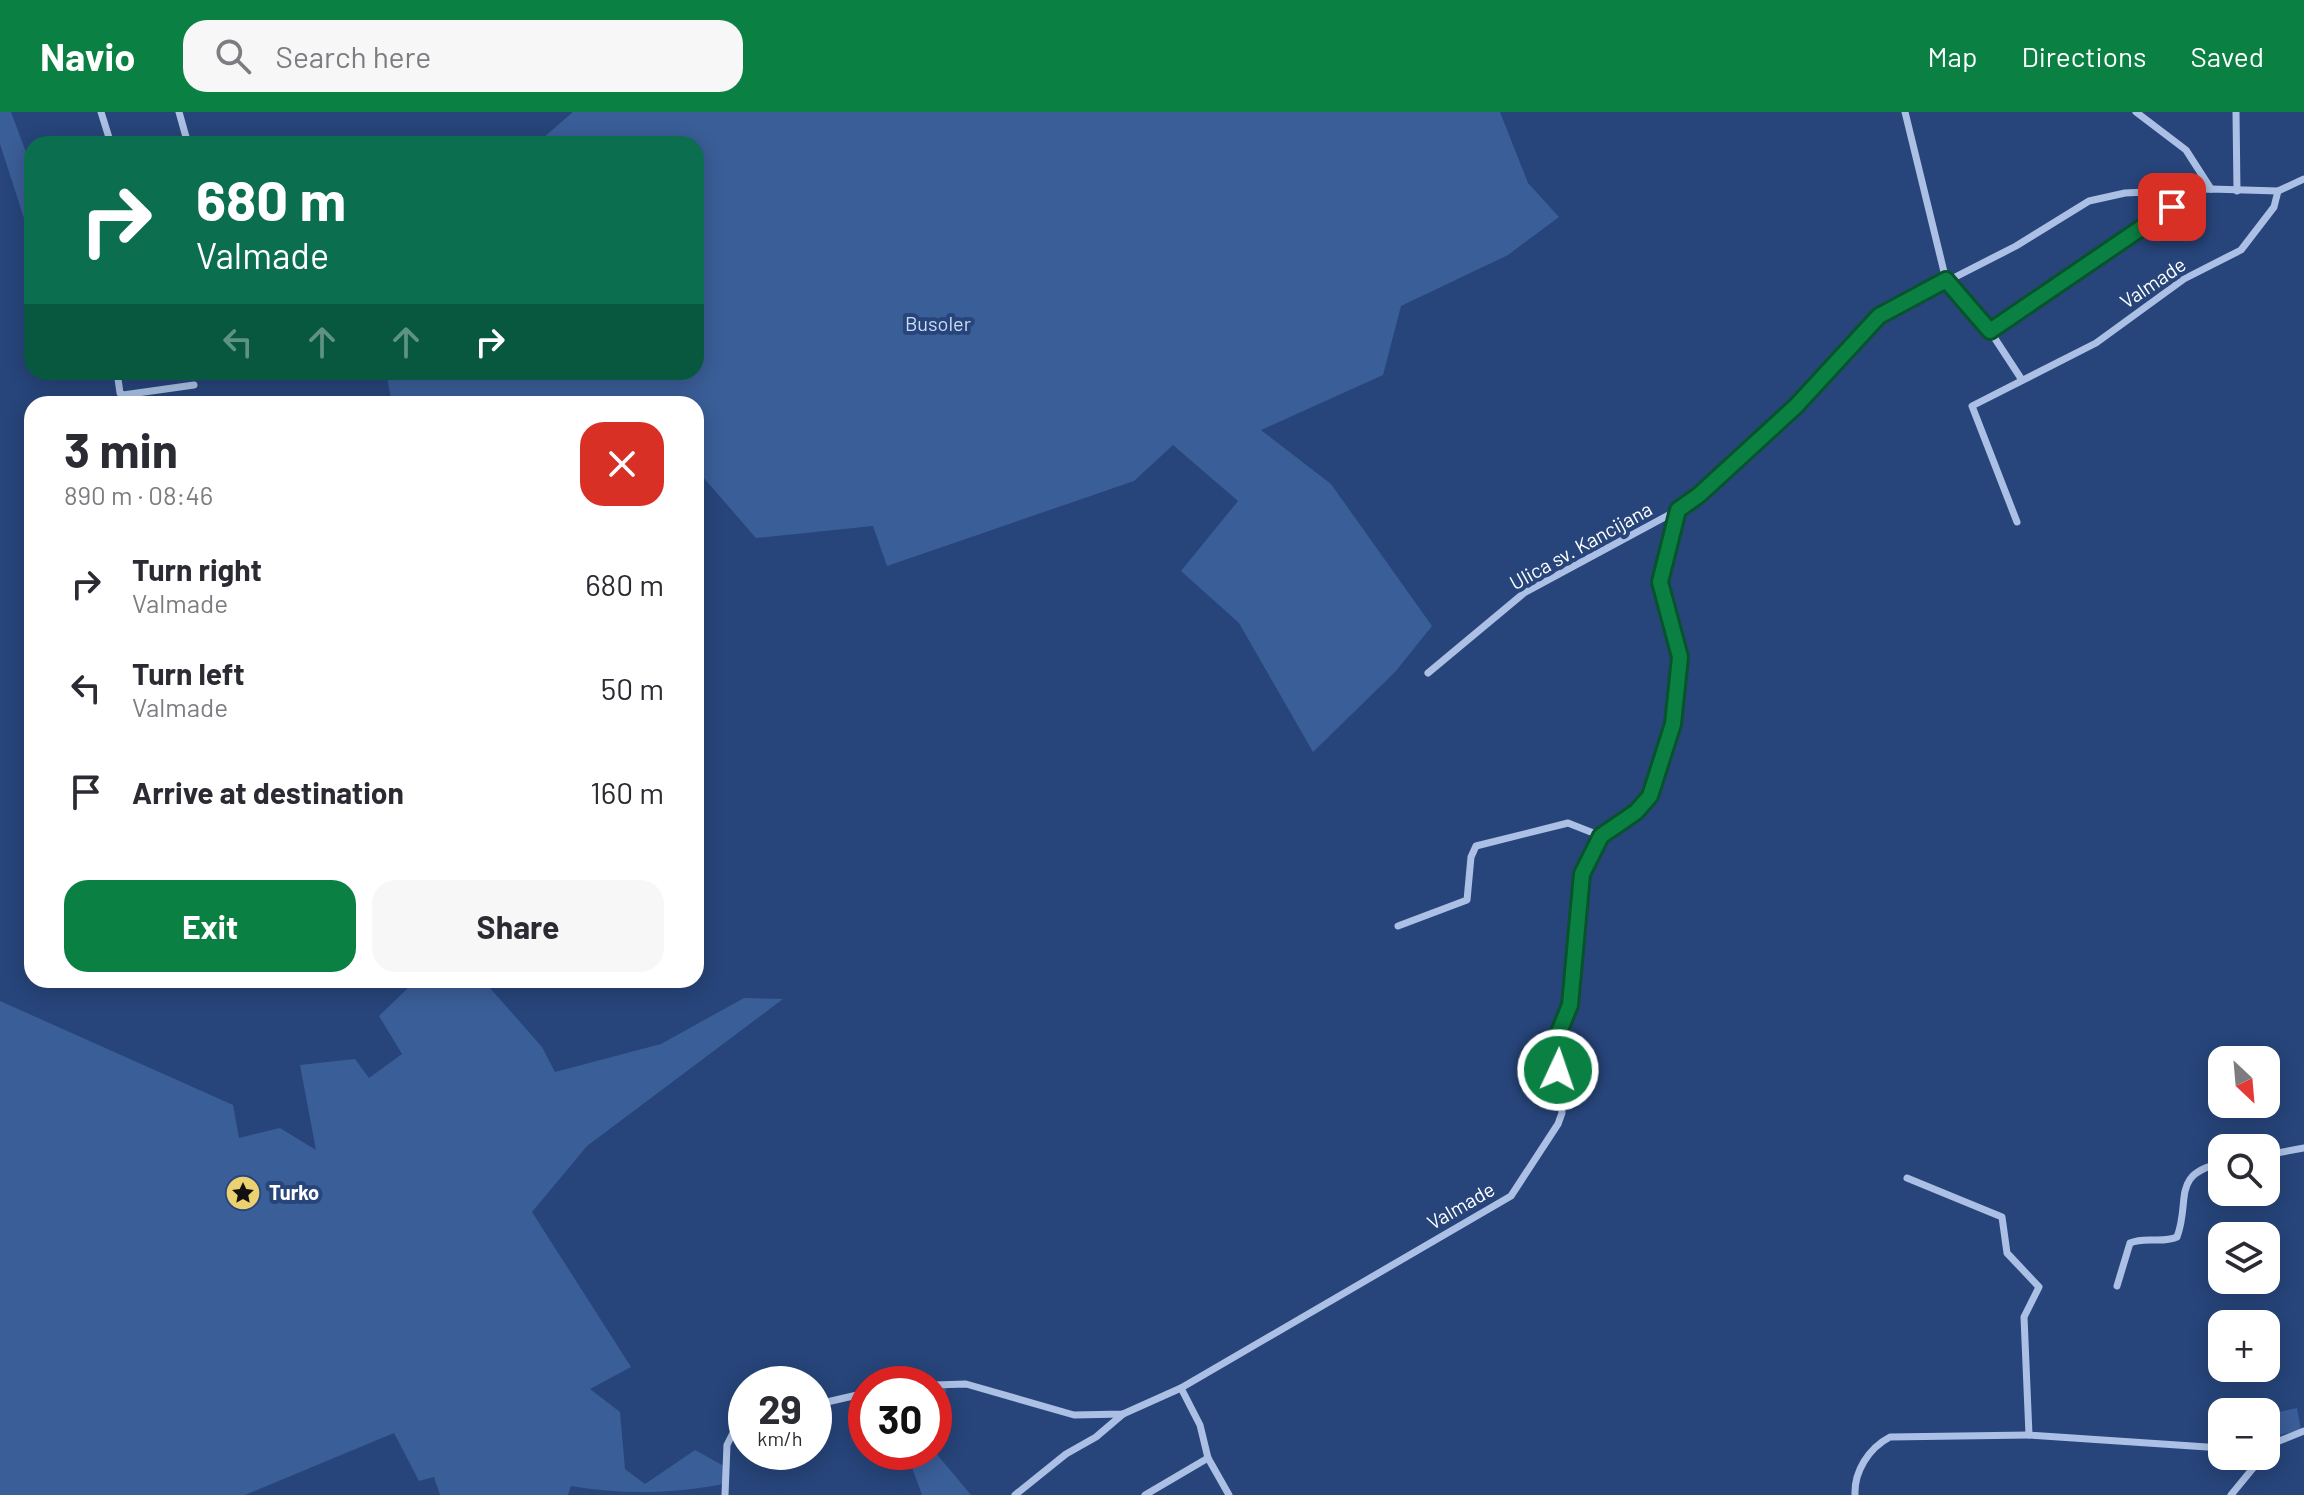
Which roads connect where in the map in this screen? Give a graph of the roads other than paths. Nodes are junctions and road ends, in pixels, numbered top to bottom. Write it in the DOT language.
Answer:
graph roads {
  1 [pos="101,112"];
  2 [pos="179,112"];
  3 [pos="1905,112"];
  4 [pos="2136,112"];
  5 [pos="2236,112"];
  6 [pos="108,136"];
  7 [pos="186,136"];
  8 [pos="2304,179"];
  9 [pos="2211,189"];
  10 [pos="2196,190"];
  11 [pos="2237,191"];
  12 [pos="2278,191"];
  13 [pos="1946,280"];
  14 [pos="1990,331"];
  15 [pos="118,380"];
  16 [pos="2022,380"];
  17 [pos="194,385"];
  18 [pos="1678,510"];
  19 [pos="2017,522"];
  20 [pos="1428,673"];
  21 [pos="1601,836"];
  22 [pos="1398,926"];
  23 [pos="2304,1148"];
  24 [pos="2280,1152"];
  25 [pos="2208,1168"];
  26 [pos="1907,1178"];
  27 [pos="2117,1286"];
  28 [pos="952,1384"];
  29 [pos="1181,1388"];
  30 [pos="1123,1414"];
  31 [pos="2304,1431"];
  32 [pos="2029,1435"];
  33 [pos="2280,1439"];
  34 [pos="728,1443"];
  35 [pos="2208,1447"];
  36 [pos="1208,1458"];
  37 [pos="2252,1470"];
  38 [pos="725,1495"];
  39 [pos="1015,1495"];
  40 [pos="1145,1495"];
  41 [pos="1229,1495"];
  42 [pos="1855,1495"];
  43 [pos="2231,1495"];
  1 -- 6 [label="street"];
  2 -- 7 [label="street"];
  3 -- 13 [label="street"];
  4 -- 9 [label="street"];
  5 -- 11 [label="street"];
  8 -- 12 [label="street"];
  9 -- 10 [label="street"];
  9 -- 11 [label="street"];
  10 -- 13 [label="street"];
  10 -- 14 [label="street"];
  11 -- 12 [label="street"];
  12 -- 16 [label="street, Valmade"];
  13 -- 14 [label="street"];
  13 -- 18 [label="street"];
  14 -- 16 [label="street"];
  15 -- 17 [label="street"];
  16 -- 19 [label="street, Valmade"];
  18 -- 20 [label="street, Ulica sv. Kancijana"];
  18 -- 21 [label="street, Valmade"];
  21 -- 22 [label="street"];
  21 -- 29 [label="street, Valmade"];
  23 -- 24 [label="street"];
  25 -- 27 [label="street"];
  26 -- 32 [label="street"];
  28 -- 30 [label="street"];
  29 -- 30 [label="street, Valmade"];
  29 -- 36 [label="street"];
  30 -- 39 [label="street"];
  31 -- 33 [label="street"];
  32 -- 35 [label="street"];
  32 -- 42 [label="street"];
  34 -- 38 [label="street"];
  36 -- 40 [label="street"];
  36 -- 41 [label="street"];
  37 -- 43 [label="street"];
}
